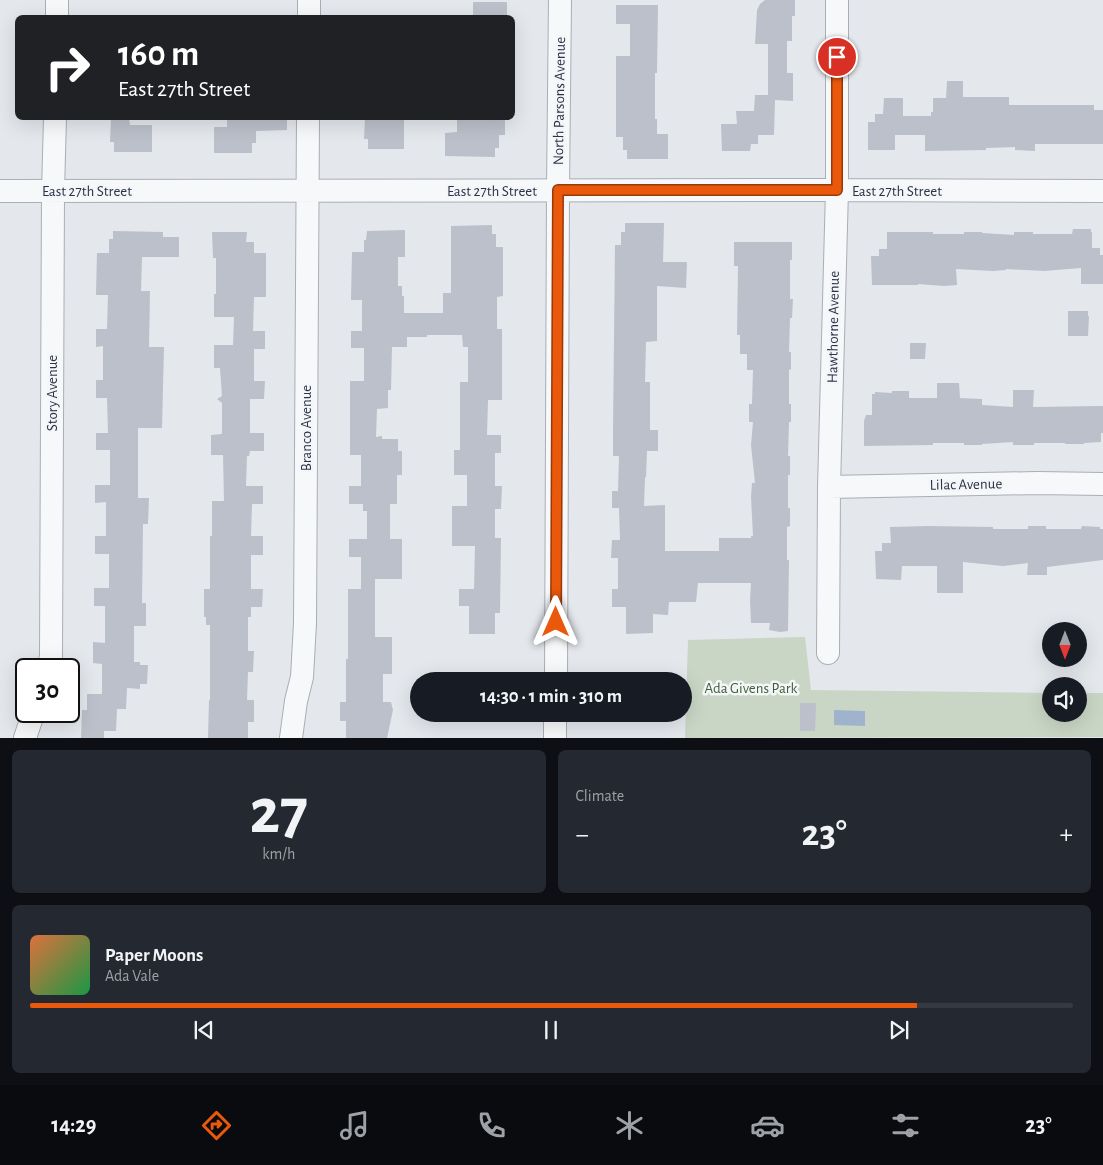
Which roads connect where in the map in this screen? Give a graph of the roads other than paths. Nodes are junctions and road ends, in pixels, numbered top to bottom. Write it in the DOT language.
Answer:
graph roads {
  1 [pos="57,0"];
  2 [pos="309,0"];
  3 [pos="560,0"];
  4 [pos="837,0"];
  5 [pos="57,15"];
  6 [pos="309,15"];
  7 [pos="55,120"];
  8 [pos="308,120"];
  9 [pos="558,190"];
  10 [pos="837,190"];
  11 [pos="0,191"];
  12 [pos="53,191"];
  13 [pos="308,191"];
  14 [pos="1103,192"];
  15 [pos="1103,484"];
  16 [pos="829,487"];
  17 [pos="828,653"];
  18 [pos="51,658"];
  19 [pos="556,672"];
  20 [pos="555,722"];
  21 [pos="30,723"];
  22 [pos="25,738"];
  23 [pos="291,738"];
  24 [pos="555,738"];
  1 -- 5 [label="street"];
  2 -- 6 [label="street"];
  3 -- 9 [label="street, North Parsons Avenue"];
  4 -- 10 [label="street, Hawthorne Avenue"];
  7 -- 12 [label="street, Story Avenue"];
  8 -- 13 [label="street, Branco Avenue"];
  9 -- 10 [label="street, East 27th Street"];
  9 -- 13 [label="street, East 27th Street"];
  9 -- 19 [label="street, North Parsons Avenue"];
  10 -- 14 [label="street, East 27th Street"];
  10 -- 16 [label="street, Hawthorne Avenue"];
  11 -- 12 [label="street, East 27th Street"];
  12 -- 13 [label="street, East 27th Street"];
  12 -- 18 [label="street, Story Avenue"];
  13 -- 23 [label="street, Branco Avenue"];
  15 -- 16 [label="street, Lilac Avenue"];
  16 -- 17 [label="street, Hawthorne Avenue"];
  20 -- 24 [label="street"];
  21 -- 22 [label="street"];
}
